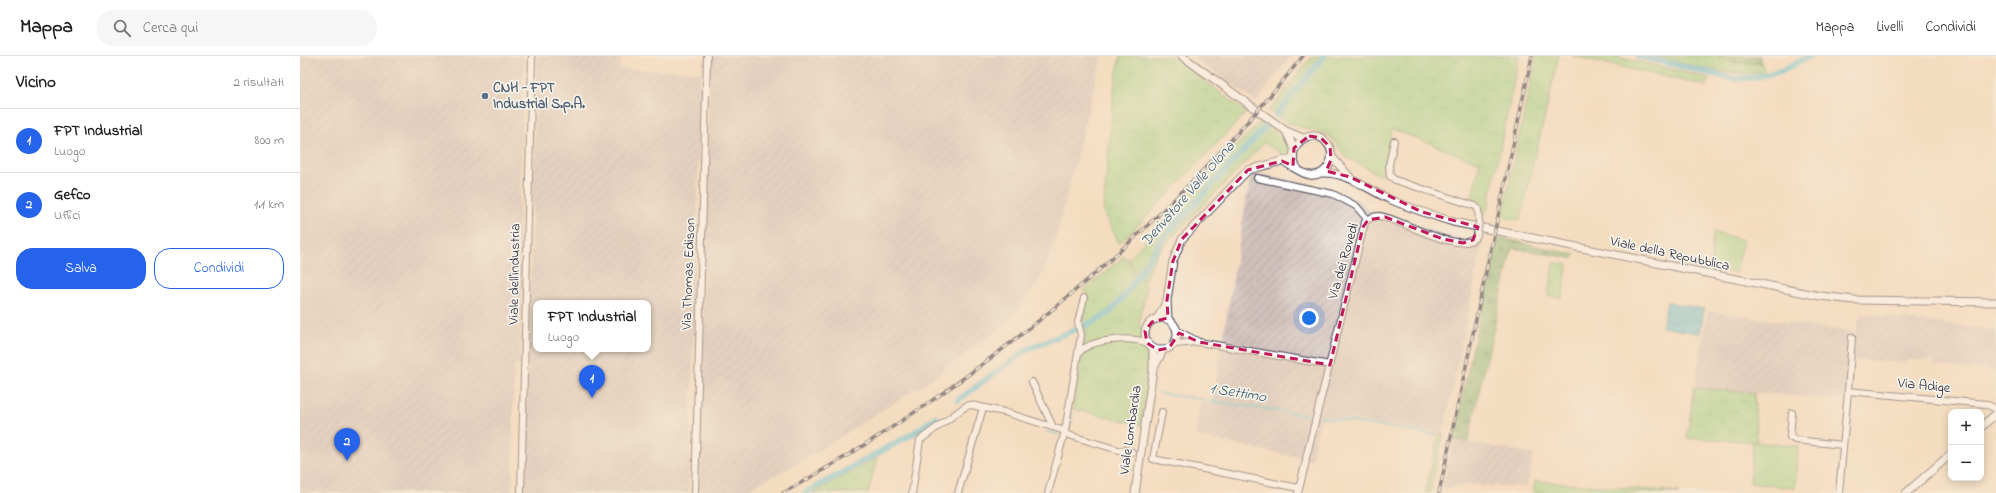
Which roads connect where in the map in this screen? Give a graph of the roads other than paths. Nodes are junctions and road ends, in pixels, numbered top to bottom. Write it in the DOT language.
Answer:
graph roads {
  1 [pos="532,56"];
  2 [pos="707,56"];
  3 [pos="1182,56"];
  4 [pos="1286,131"];
  5 [pos="1303,138"];
  6 [pos="1394,141"];
  7 [pos="1294,148"];
  8 [pos="1332,157"];
  9 [pos="1293,158"];
  10 [pos="1282,161"];
  11 [pos="1298,169"];
  12 [pos="1322,173"];
  13 [pos="1257,178"];
  14 [pos="1350,178"];
  15 [pos="1368,220"];
  16 [pos="1084,298"];
  17 [pos="1167,300"];
  18 [pos="1996,302"];
  19 [pos="1157,319"];
  20 [pos="1168,320"];
  21 [pos="1176,330"];
  22 [pos="1852,337"];
  23 [pos="1199,342"];
  24 [pos="1174,344"];
  25 [pos="1150,345"];
  26 [pos="1163,350"];
  27 [pos="1078,354"];
  28 [pos="1330,365"];
  29 [pos="1153,370"];
  30 [pos="1032,382"];
  31 [pos="1848,391"];
  32 [pos="984,408"];
  33 [pos="1996,410"];
  34 [pos="1162,412"];
  35 [pos="1792,413"];
  36 [pos="1996,414"];
  37 [pos="1984,424"];
  38 [pos="1053,427"];
  39 [pos="1065,432"];
  40 [pos="1843,445"];
  41 [pos="1132,452"];
  42 [pos="1948,457"];
  43 [pos="1298,490"];
  44 [pos="696,492"];
  45 [pos="521,493"];
  46 [pos="912,493"];
  47 [pos="958,493"];
  48 [pos="1048,493"];
  49 [pos="1135,493"];
  50 [pos="1839,493"];
  51 [pos="1906,493"];
  1 -- 45 [label="street, Viale dell'industria"];
  2 -- 44 [label="street, Via Thomas Edison"];
  3 -- 4 [label="street"];
  4 -- 5 [label="street"];
  4 -- 7 [label="street"];
  5 -- 7 [label="street"];
  5 -- 8 [label="street"];
  6 -- 15 [label="street, Via dei Rovedi, bridge"];
  7 -- 9 [label="street"];
  8 -- 12 [label="street"];
  8 -- 14 [label="street, Viale della Repubblica"];
  9 -- 10 [label="street"];
  9 -- 11 [label="street"];
  10 -- 11 [label="street"];
  10 -- 17 [label="street"];
  11 -- 12 [label="street"];
  12 -- 14 [label="street, Viale della Repubblica"];
  13 -- 15 [label="street"];
  14 -- 18 [label="street, Viale della Repubblica"];
  15 -- 28 [label="street, Via dei Rovedi"];
  16 -- 27 [label="street"];
  17 -- 19 [label="street"];
  17 -- 20 [label="street"];
  19 -- 20 [label="street"];
  19 -- 25 [label="street"];
  20 -- 21 [label="street"];
  21 -- 23 [label="street"];
  21 -- 24 [label="street"];
  22 -- 31 [label="street"];
  23 -- 24 [label="street"];
  23 -- 28 [label="street"];
  24 -- 26 [label="street"];
  25 -- 26 [label="street"];
  25 -- 27 [label="street"];
  25 -- 29 [label="street, Viale Lombardia"];
  26 -- 29 [label="street, Viale Lombardia"];
  27 -- 39 [label="street"];
  28 -- 43 [label="street, Via dei Rovedi"];
  29 -- 49 [label="street, Viale Lombardia"];
  30 -- 38 [label="street"];
  31 -- 33 [label="street, Via Adige"];
  31 -- 40 [label="street"];
  32 -- 38 [label="street"];
  32 -- 46 [label="street"];
  32 -- 47 [label="street"];
  34 -- 43 [label="street"];
  35 -- 40 [label="street"];
  36 -- 37 [label="street"];
  38 -- 39 [label="street"];
  39 -- 41 [label="street"];
  39 -- 48 [label="street"];
  40 -- 50 [label="street"];
  42 -- 51 [label="street"];
}
